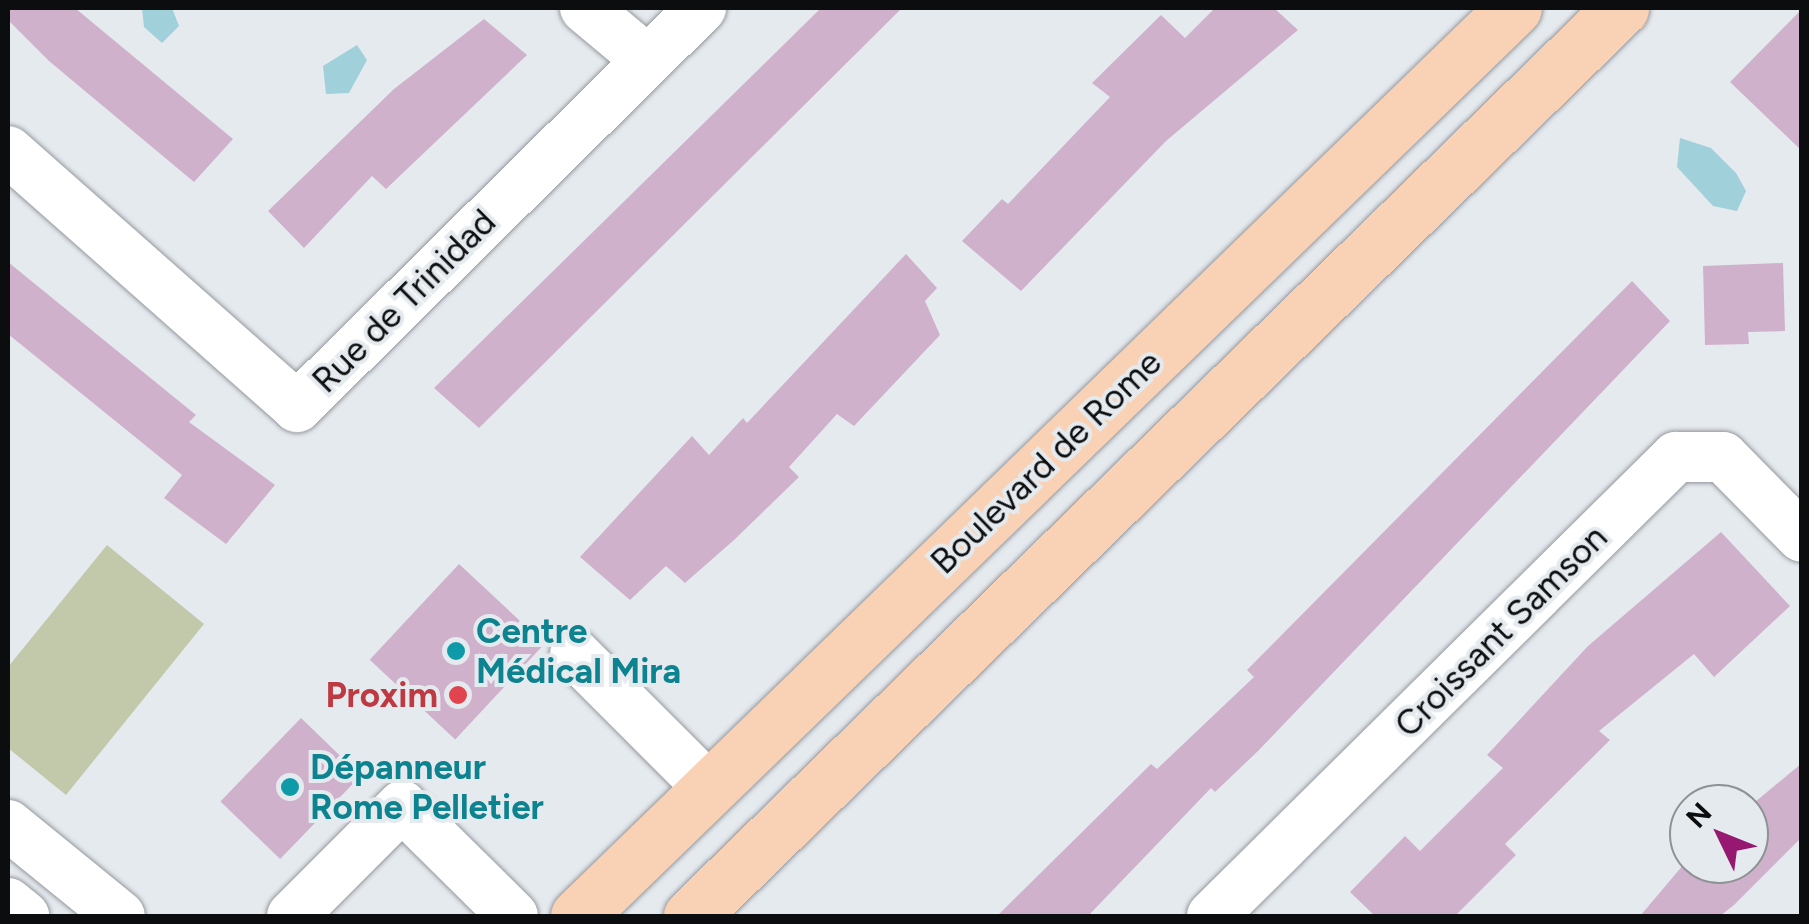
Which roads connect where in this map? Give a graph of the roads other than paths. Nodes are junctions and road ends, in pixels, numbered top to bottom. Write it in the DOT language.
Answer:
graph roads {
  1 [pos="585,8"];
  2 [pos="701,8"];
  3 [pos="1514,8"];
  4 [pos="1621,8"];
  5 [pos="646,59"];
  6 [pos="8,152"];
  7 [pos="1802,537"];
  8 [pos="575,654"];
  9 [pos="710,788"];
  10 [pos="8,825"];
  11 [pos="8,903"];
  12 [pos="705,912"];
  13 [pos="24,916"];
  14 [pos="120,916"];
  15 [pos="292,916"];
  16 [pos="513,916"];
  17 [pos="578,916"];
  18 [pos="1212,916"];
  1 -- 5 [label="street"];
  2 -- 5 [label="street, Rue de Trinidad"];
  3 -- 9 [label="main road, Boulevard de Rome"];
  4 -- 12 [label="main road"];
  5 -- 6 [label="street, Rue de Trinidad"];
  7 -- 18 [label="street, Croissant Samson"];
  8 -- 9 [label="street"];
  9 -- 17 [label="main road, Boulevard de Rome"];
  10 -- 14 [label="street"];
  11 -- 13 [label="street"];
  15 -- 16 [label="street"];
}
